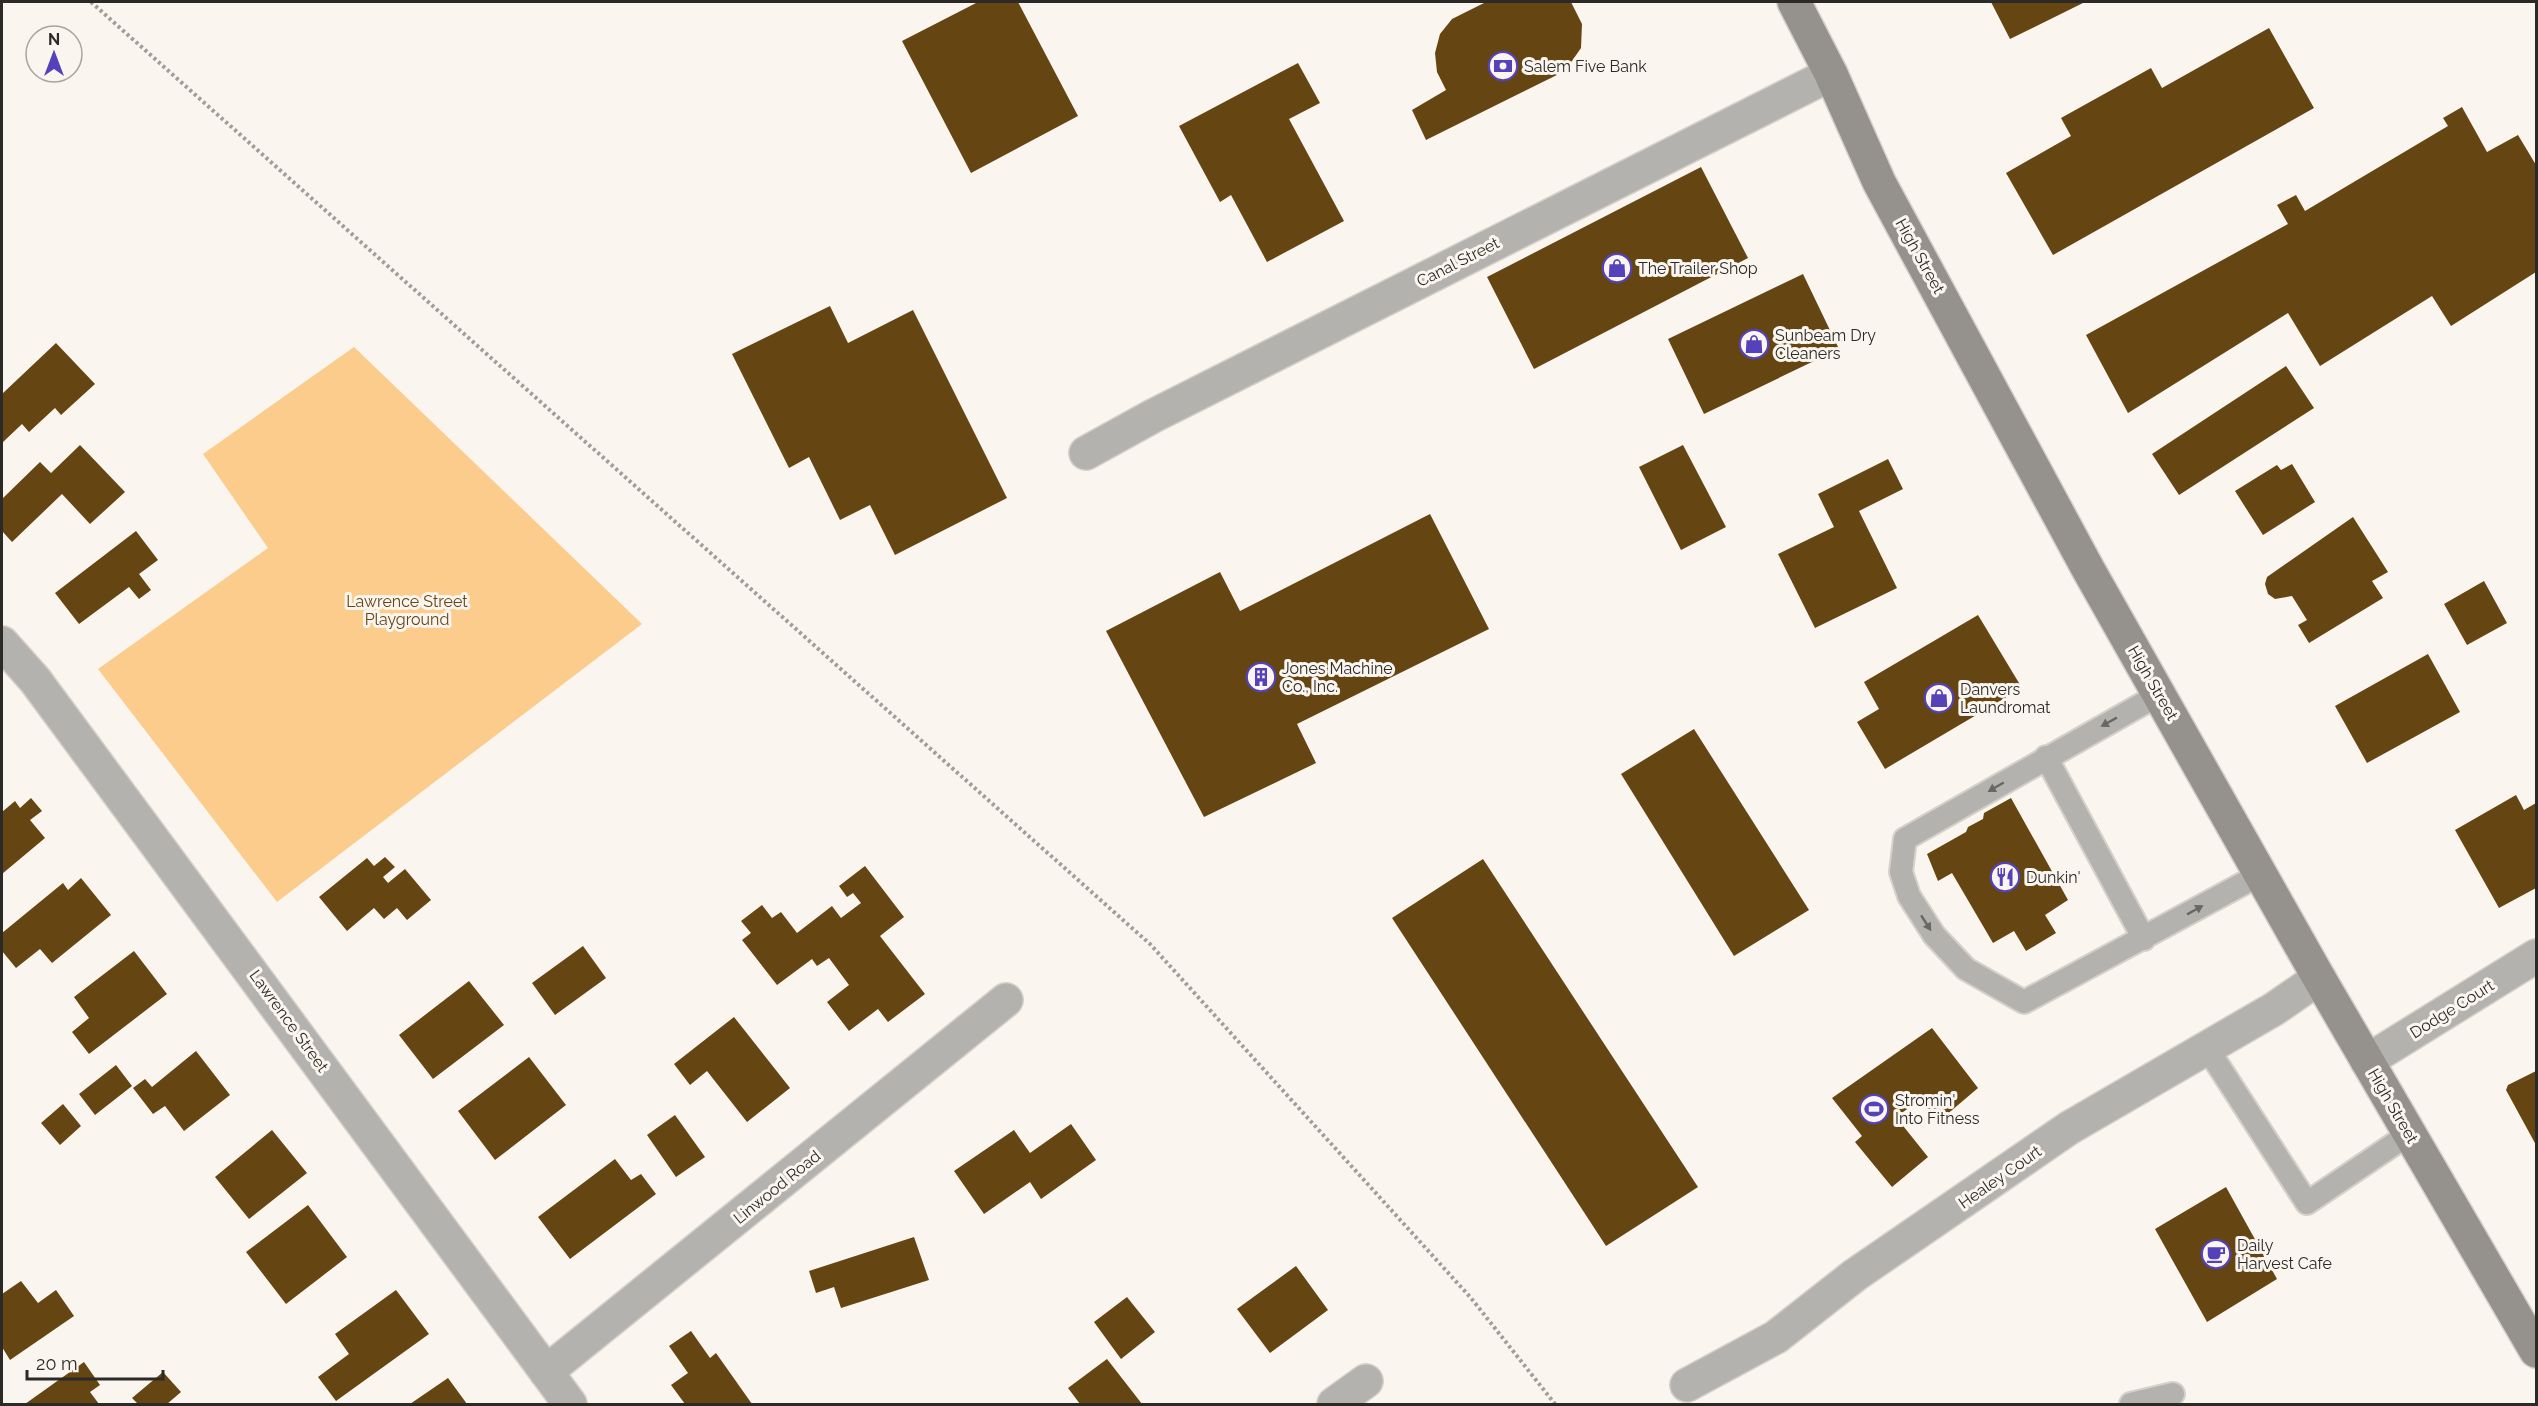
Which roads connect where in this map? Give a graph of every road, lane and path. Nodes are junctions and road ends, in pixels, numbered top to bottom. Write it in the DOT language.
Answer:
graph roads {
  1 [pos="91,2"];
  2 [pos="1794,2"];
  3 [pos="1831,74"];
  4 [pos="1086,453"];
  5 [pos="2,643"];
  6 [pos="2160,694"];
  7 [pos="2046,757"];
  8 [pos="2261,874"];
  9 [pos="2144,939"];
  10 [pos="2536,956"];
  11 [pos="2319,978"];
  12 [pos="1006,1000"];
  13 [pos="2207,1048"];
  14 [pos="2367,1061"];
  15 [pos="2409,1134"];
  16 [pos="2536,1351"];
  17 [pos="546,1372"];
  18 [pos="1366,1381"];
  19 [pos="1687,1385"];
  20 [pos="2172,1394"];
  21 [pos="570,1404"];
  22 [pos="1334,1404"];
  23 [pos="1555,1404"];
  24 [pos="2131,1404"];
  1 -- 23 [label="path"];
  2 -- 3 [label="main road, High Street"];
  3 -- 4 [label="street, Canal Street"];
  3 -- 6 [label="main road, High Street"];
  5 -- 17 [label="street, Lawrence Street"];
  6 -- 7 [label="lane, one-way"];
  6 -- 8 [label="main road, High Street"];
  7 -- 9 [label="lane"];
  7 -- 9 [label="lane, one-way"];
  9 -- 8 [label="lane, one-way"];
  8 -- 11 [label="main road, High Street"];
  10 -- 14 [label="street, Dodge Court"];
  11 -- 13 [label="street, Healey Court"];
  11 -- 14 [label="main road, High Street"];
  12 -- 17 [label="street, Linwood Road"];
  13 -- 15 [label="lane"];
  13 -- 19 [label="street, Healey Court"];
  14 -- 15 [label="main road, High Street"];
  15 -- 16 [label="main road, High Street"];
  17 -- 21 [label="street, Lawrence Street"];
  18 -- 22 [label="street"];
  20 -- 24 [label="lane"];
}
